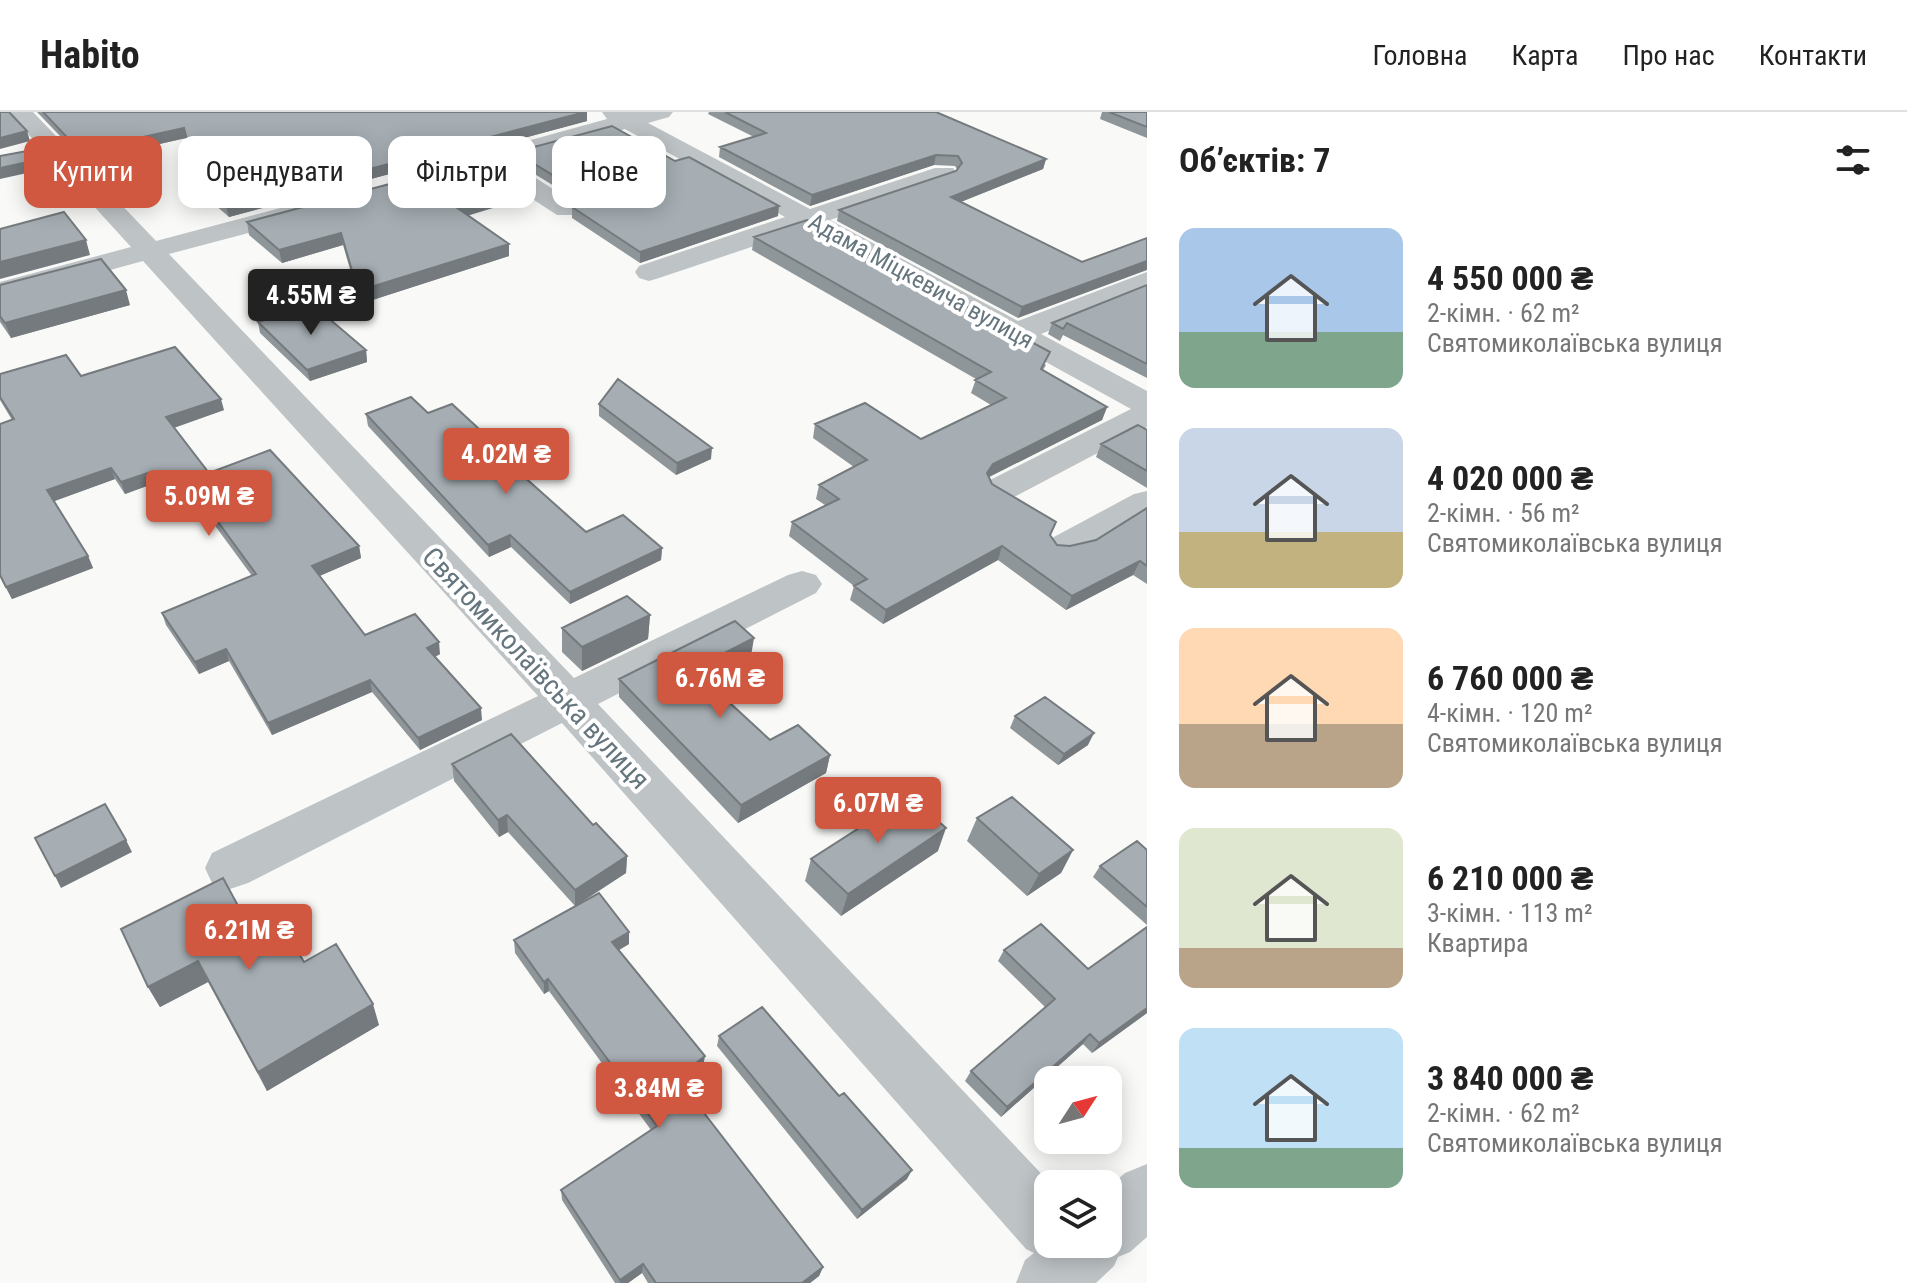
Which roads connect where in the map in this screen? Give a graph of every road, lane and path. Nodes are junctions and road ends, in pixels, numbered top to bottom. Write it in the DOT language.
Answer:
graph roads {
  1 [pos="661,112"];
  2 [pos="619,117"];
  3 [pos="536,144"];
  4 [pos="944,173"];
  5 [pos="536,190"];
  6 [pos="104,208"];
  7 [pos="307,208"];
  8 [pos="566,209"];
  9 [pos="808,220"];
  10 [pos="148,252"];
  11 [pos="649,272"];
  12 [pos="1147,281"];
  13 [pos="0,291"];
  14 [pos="1016,333"];
  15 [pos="1147,404"];
  16 [pos="1147,414"];
  17 [pos="1003,488"];
  18 [pos="1147,502"];
  19 [pos="1066,547"];
  20 [pos="802,584"];
  21 [pos="569,701"];
  22 [pos="230,868"];
  23 [pos="1147,1195"];
  24 [pos="1034,1206"];
  25 [pos="1122,1216"];
  1 -- 2 [label="street"];
  2 -- 3 [label="street"];
  2 -- 9 [label="street, Адама Міцкевича вулиця"];
  4 -- 9 [label="street"];
  5 -- 8 [label="street"];
  6 -- 10 [label="street, Святомиколаївська вулиця"];
  7 -- 10 [label="street"];
  9 -- 11 [label="street"];
  9 -- 14 [label="street, Адама Міцкевича вулиця"];
  10 -- 13 [label="street"];
  10 -- 21 [label="street, Святомиколаївська вулиця"];
  12 -- 14 [label="street"];
  14 -- 15 [label="street, Адама Міцкевича вулиця"];
  16 -- 17 [label="street"];
  18 -- 19 [label="street"];
  20 -- 21 [label="street"];
  21 -- 22 [label="street"];
  21 -- 24 [label="street, Святомиколаївська вулиця"];
  23 -- 25 [label="street"];
}
